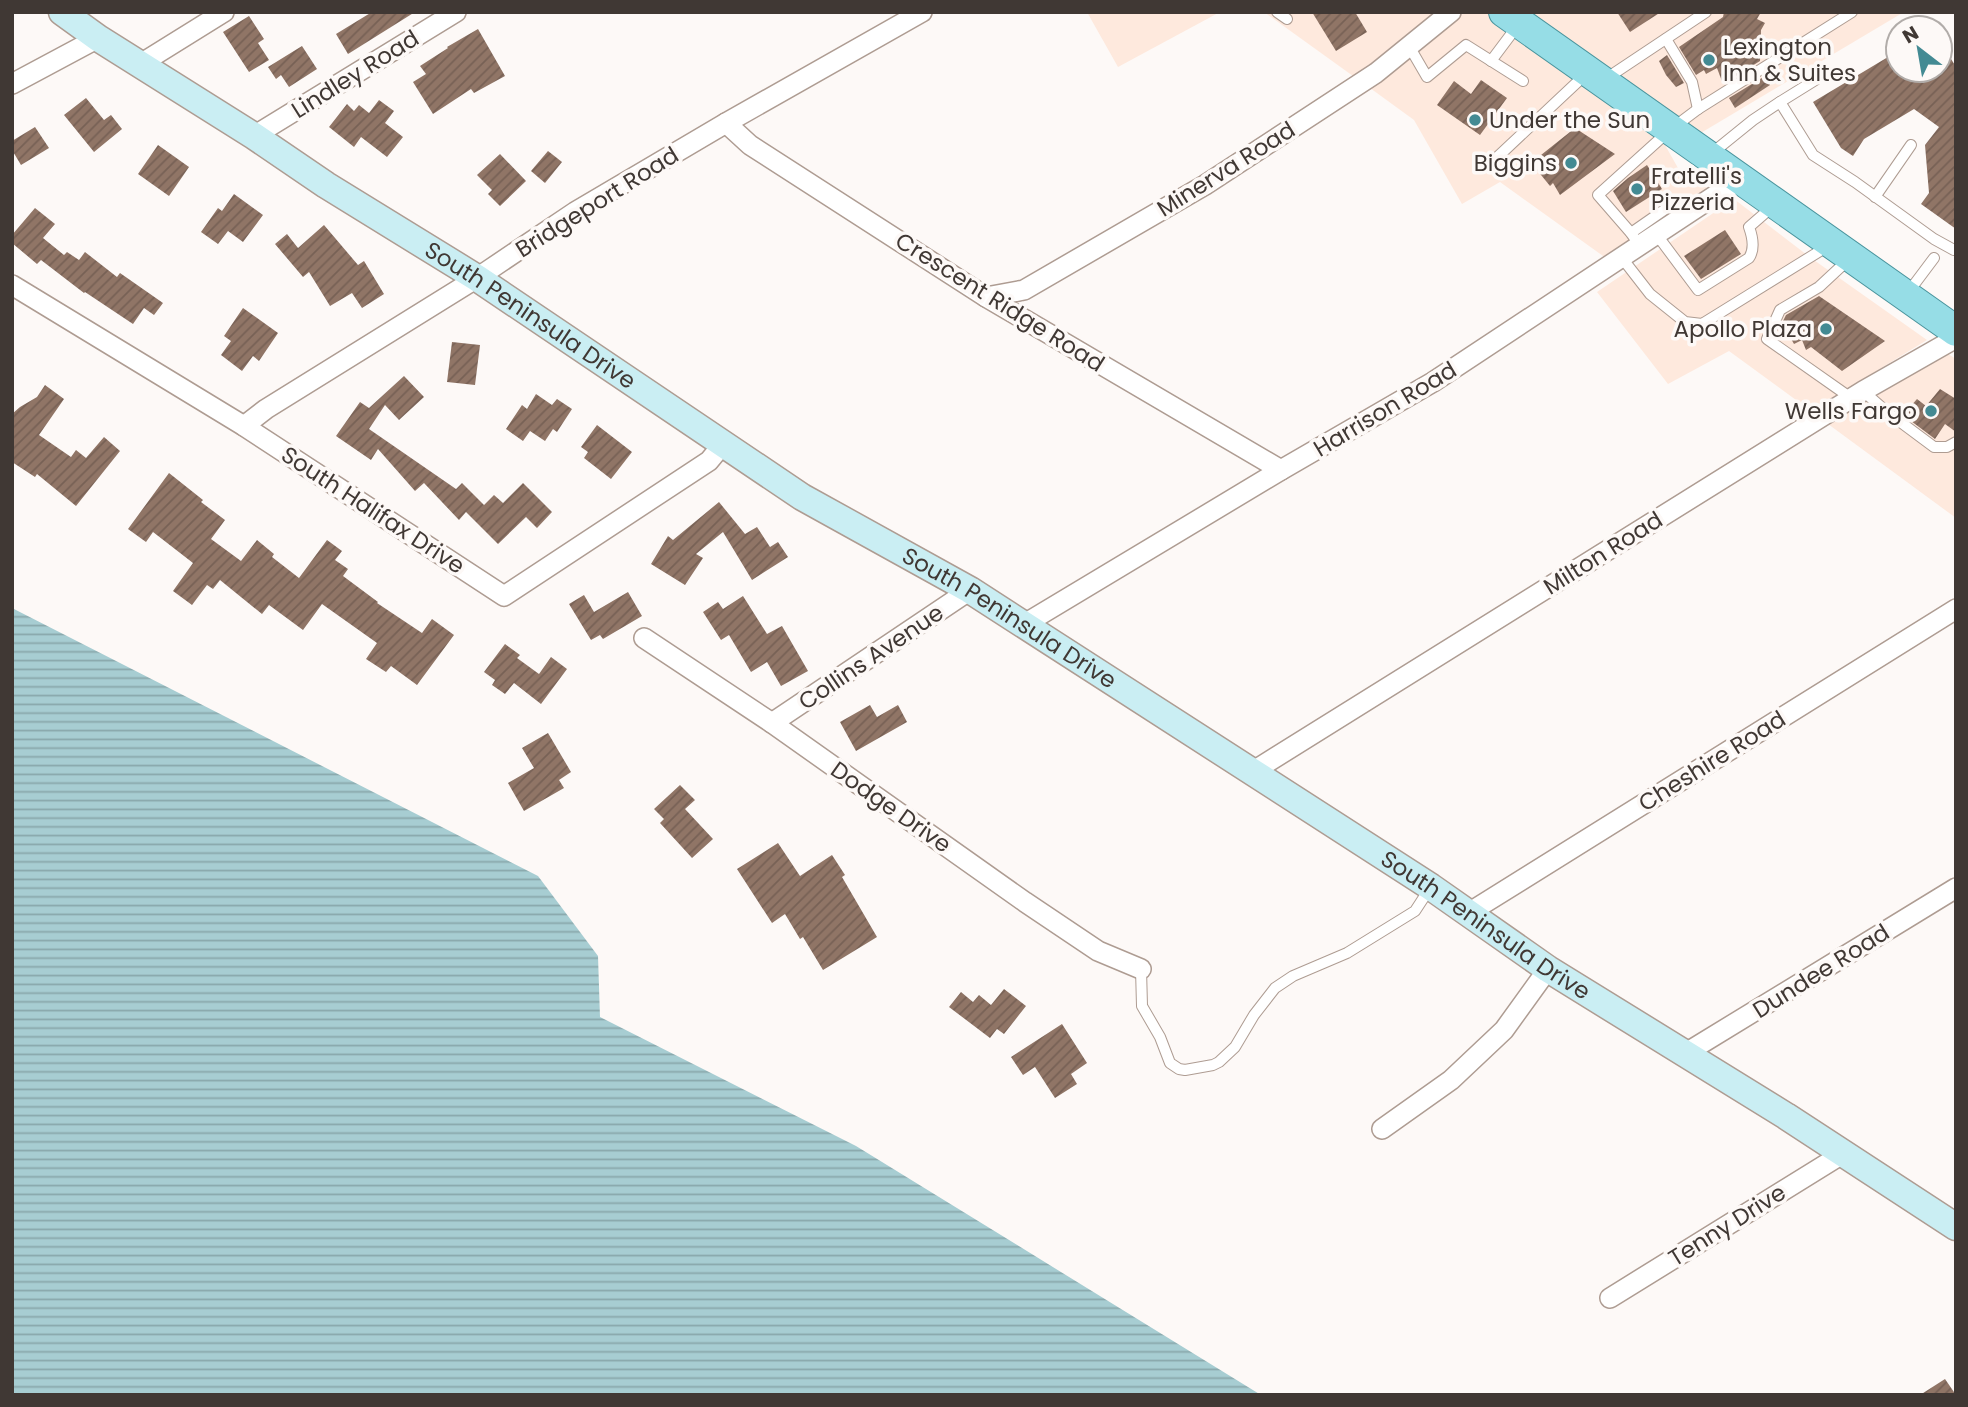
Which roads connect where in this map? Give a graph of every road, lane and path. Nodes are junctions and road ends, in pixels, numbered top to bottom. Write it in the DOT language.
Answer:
graph roads {
  1 [pos="62,12"];
  2 [pos="224,12"];
  3 [pos="456,12"];
  4 [pos="922,12"];
  5 [pos="1277,12"];
  6 [pos="1451,12"];
  7 [pos="1706,12"];
  8 [pos="1852,12"];
  9 [pos="1511,18"];
  10 [pos="1287,19"];
  11 [pos="98,38"];
  12 [pos="1666,39"];
  13 [pos="1409,46"];
  14 [pos="1491,61"];
  15 [pos="142,63"];
  16 [pos="1595,77"];
  17 [pos="1817,79"];
  18 [pos="1523,81"];
  19 [pos="12,84"];
  20 [pos="1780,102"];
  21 [pos="1698,108"];
  22 [pos="726,123"];
  23 [pos="1670,130"];
  24 [pos="254,136"];
  25 [pos="1911,145"];
  26 [pos="1708,157"];
  27 [pos="1490,164"];
  28 [pos="1740,179"];
  29 [pos="1875,197"];
  30 [pos="1677,201"];
  31 [pos="1775,204"];
  32 [pos="1657,235"];
  33 [pos="1636,239"];
  34 [pos="1956,249"];
  35 [pos="1841,251"];
  36 [pos="1622,258"];
  37 [pos="1934,258"];
  38 [pos="477,278"];
  39 [pos="12,285"];
  40 [pos="1906,296"];
  41 [pos="986,297"];
  42 [pos="1956,331"];
  43 [pos="1956,338"];
  44 [pos="1857,394"];
  45 [pos="244,426"];
  46 [pos="1956,442"];
  47 [pos="723,444"];
  48 [pos="1281,470"];
  49 [pos="970,590"];
  50 [pos="1956,609"];
  51 [pos="1023,625"];
  52 [pos="644,638"];
  53 [pos="772,723"];
  54 [pos="1252,772"];
  55 [pos="1431,887"];
  56 [pos="1956,888"];
  57 [pos="1467,914"];
  58 [pos="1141,969"];
  59 [pos="1548,970"];
  60 [pos="1686,1053"];
  61 [pos="1382,1129"];
  62 [pos="1844,1153"];
  63 [pos="1956,1227"];
  64 [pos="1610,1298"];
  1 -- 11 [label="main road, South Peninsula Drive"];
  2 -- 15 [label="street"];
  3 -- 24 [label="street, Lindley Road"];
  4 -- 22 [label="street, Bridgeport Road"];
  5 -- 10 [label="lane"];
  6 -- 13 [label="street, Minerva Road"];
  7 -- 12 [label="lane"];
  8 -- 21 [label="lane"];
  9 -- 14 [label="lane"];
  9 -- 16 [label="main road"];
  11 -- 15 [label="main road, South Peninsula Drive"];
  11 -- 19 [label="street"];
  12 -- 16 [label="lane"];
  12 -- 21 [label="lane"];
  13 -- 14 [label="lane"];
  13 -- 41 [label="street, Minerva Road"];
  14 -- 18 [label="lane"];
  15 -- 24 [label="main road, South Peninsula Drive"];
  16 -- 23 [label="main road"];
  16 -- 27 [label="lane"];
  17 -- 20 [label="lane"];
  20 -- 26 [label="lane"];
  20 -- 29 [label="lane"];
  21 -- 23 [label="lane"];
  22 -- 38 [label="street, Bridgeport Road"];
  22 -- 41 [label="street, Crescent Ridge Road"];
  23 -- 26 [label="main road"];
  23 -- 33 [label="lane"];
  24 -- 38 [label="main road, South Peninsula Drive"];
  25 -- 29 [label="lane"];
  26 -- 28 [label="main road"];
  28 -- 31 [label="main road"];
  28 -- 32 [label="street, Harrison Road"];
  29 -- 34 [label="lane"];
  30 -- 33 [label="lane"];
  31 -- 32 [label="lane"];
  31 -- 35 [label="main road"];
  32 -- 33 [label="street, Harrison Road"];
  33 -- 36 [label="street, Harrison Road"];
  35 -- 36 [label="lane"];
  35 -- 40 [label="main road"];
  35 -- 44 [label="lane"];
  36 -- 48 [label="street, Harrison Road"];
  37 -- 40 [label="lane"];
  38 -- 45 [label="street, Bridgeport Road"];
  38 -- 47 [label="main road, South Peninsula Drive"];
  39 -- 45 [label="street, South Halifax Drive"];
  40 -- 42 [label="main road"];
  41 -- 48 [label="street, Crescent Ridge Road"];
  43 -- 44 [label="street, Milton Road"];
  44 -- 46 [label="lane"];
  44 -- 54 [label="street, Milton Road"];
  45 -- 47 [label="street, South Halifax Drive"];
  47 -- 49 [label="main road, South Peninsula Drive"];
  48 -- 51 [label="street, Harrison Road"];
  49 -- 51 [label="main road, South Peninsula Drive"];
  49 -- 53 [label="street, Collins Avenue"];
  50 -- 57 [label="street, Cheshire Road"];
  51 -- 54 [label="main road, South Peninsula Drive"];
  52 -- 53 [label="street, Dodge Drive"];
  53 -- 58 [label="street, Dodge Drive"];
  54 -- 55 [label="main road, South Peninsula Drive"];
  55 -- 57 [label="main road, South Peninsula Drive"];
  55 -- 58 [label="lane"];
  56 -- 60 [label="street, Dundee Road"];
  57 -- 59 [label="main road, South Peninsula Drive"];
  59 -- 60 [label="main road, South Peninsula Drive"];
  59 -- 61 [label="street"];
  60 -- 62 [label="main road, South Peninsula Drive"];
  62 -- 63 [label="main road, South Peninsula Drive"];
  62 -- 64 [label="street, Tenny Drive"];
}
